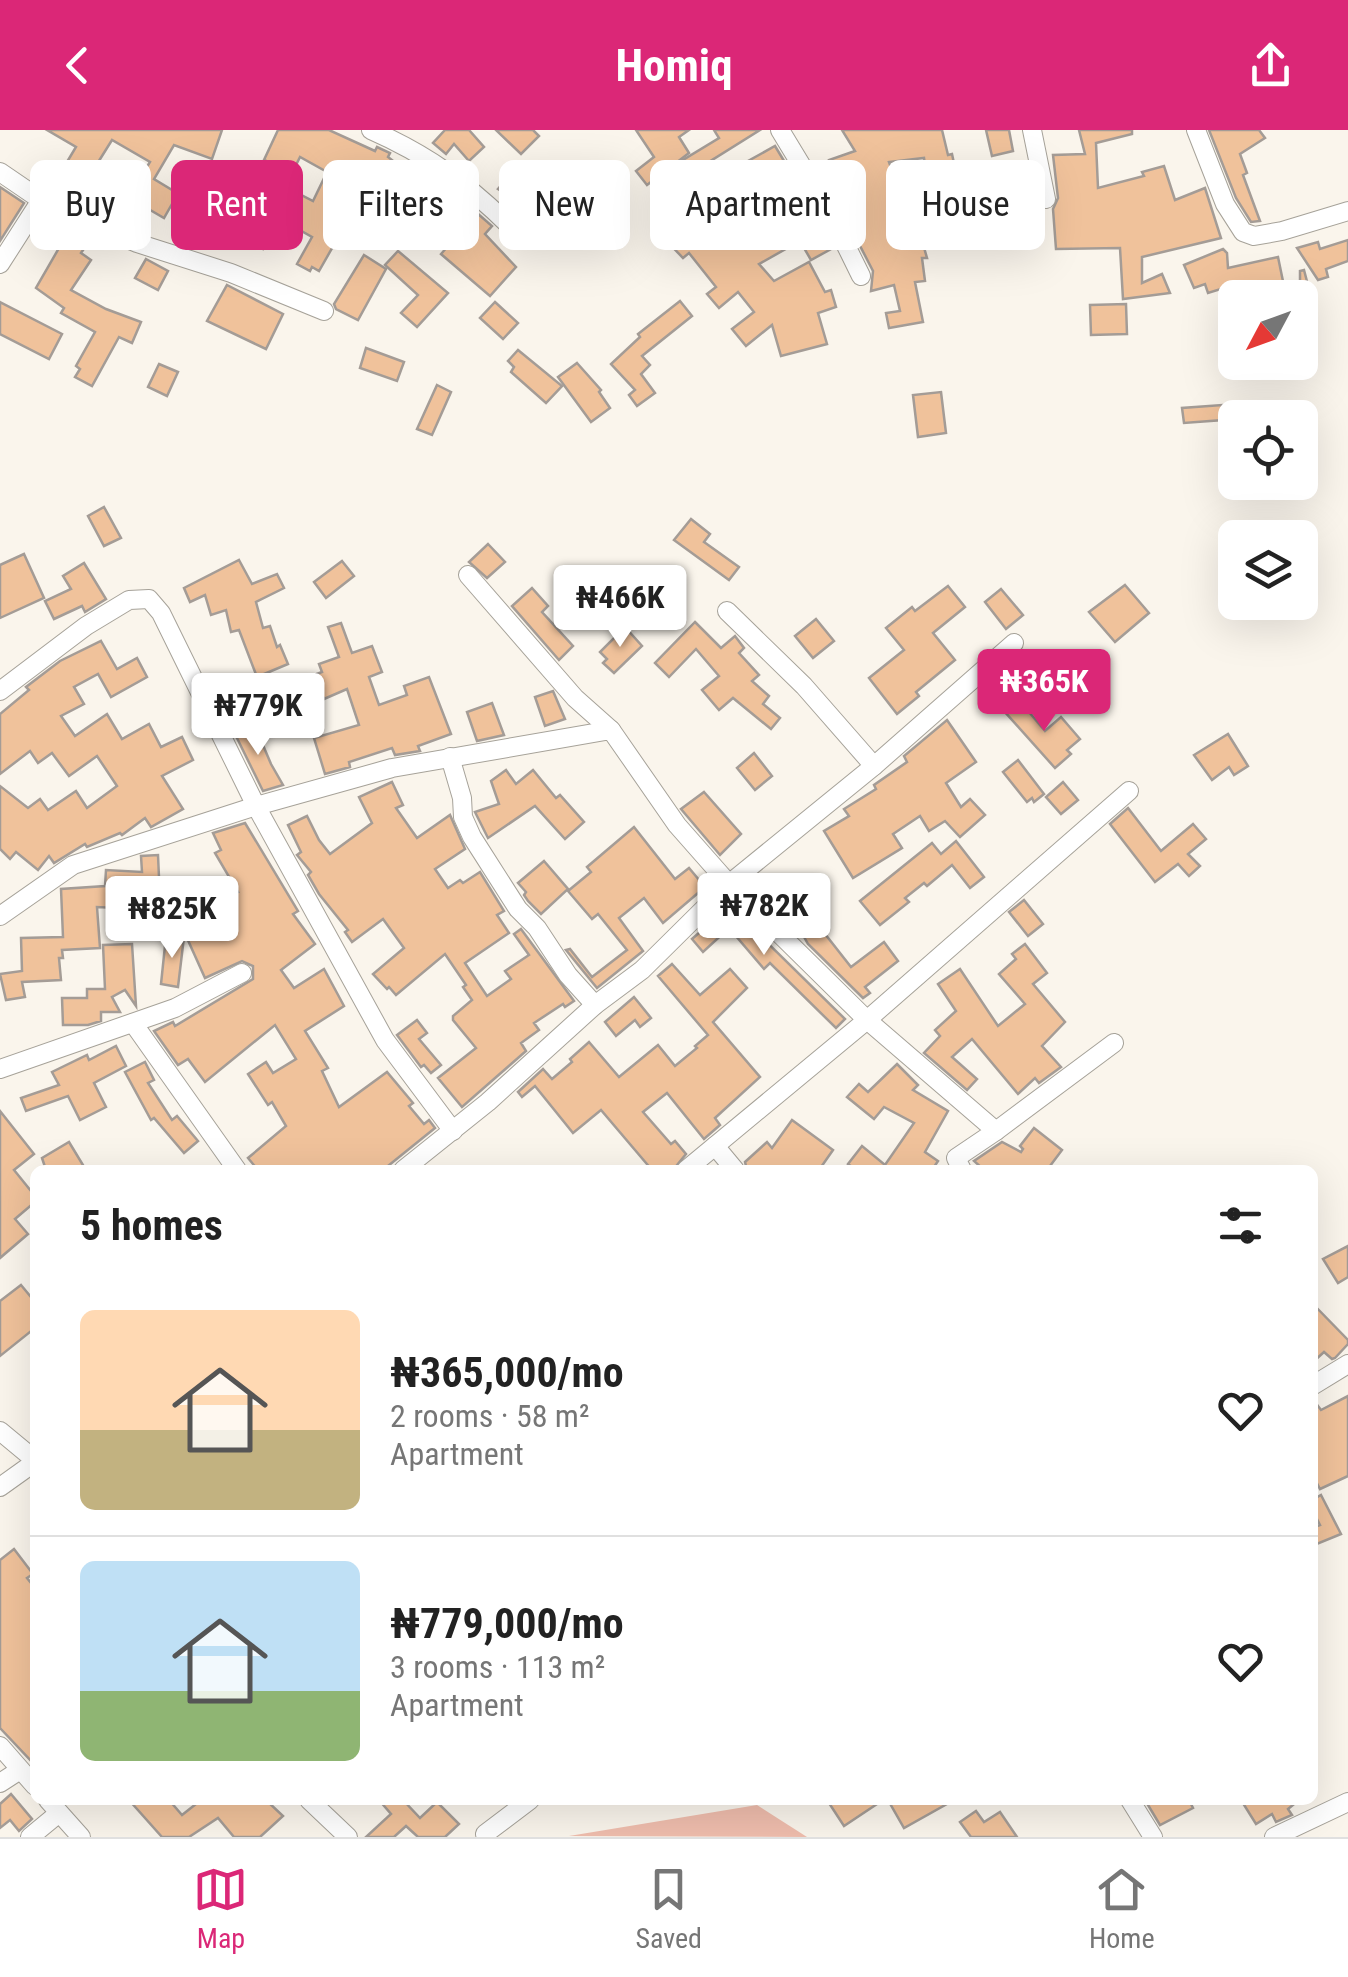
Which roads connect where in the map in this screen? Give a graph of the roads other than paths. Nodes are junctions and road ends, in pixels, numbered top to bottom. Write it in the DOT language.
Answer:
graph roads {
  1 [pos="372,130"];
  2 [pos="780,130"];
  3 [pos="1032,130"];
  4 [pos="1196,130"];
  5 [pos="0,172"];
  6 [pos="30,192"];
  7 [pos="1046,199"];
  8 [pos="1348,211"];
  9 [pos="499,215"];
  10 [pos="30,218"];
  11 [pos="151,247"];
  12 [pos="0,264"];
  13 [pos="861,276"];
  14 [pos="324,311"];
  15 [pos="468,575"];
  16 [pos="727,610"];
  17 [pos="1014,643"];
  18 [pos="0,691"];
  19 [pos="611,730"];
  20 [pos="450,757"];
  21 [pos="874,766"];
  22 [pos="1130,792"];
  23 [pos="256,806"];
  24 [pos="729,884"];
  25 [pos="0,916"];
  26 [pos="242,974"];
  27 [pos="595,1005"];
  28 [pos="867,1020"];
  29 [pos="134,1023"];
  30 [pos="1114,1042"];
  31 [pos="0,1069"];
  32 [pos="453,1131"];
  33 [pos="996,1131"];
  34 [pos="716,1146"];
  35 [pos="233,1165"];
  36 [pos="410,1165"];
  37 [pos="692,1165"];
  38 [pos="731,1165"];
  39 [pos="960,1165"];
  40 [pos="1348,1364"];
  41 [pos="1318,1382"];
  42 [pos="0,1431"];
  43 [pos="30,1457"];
  44 [pos="30,1465"];
  45 [pos="0,1487"];
  46 [pos="0,1746"];
  47 [pos="20,1770"];
  48 [pos="30,1781"];
  49 [pos="0,1784"];
  50 [pos="1348,1802"];
  51 [pos="315,1805"];
  52 [pos="524,1805"];
  53 [pos="1133,1805"];
  54 [pos="54,1806"];
  55 [pos="485,1836"];
  56 [pos="30,1837"];
  57 [pos="82,1837"];
  58 [pos="348,1837"];
  59 [pos="1152,1837"];
  60 [pos="1274,1837"];
  1 -- 9 [label="street"];
  2 -- 13 [label="street"];
  3 -- 7 [label="street"];
  4 -- 8 [label="street"];
  5 -- 6 [label="street"];
  10 -- 12 [label="street"];
  11 -- 14 [label="street"];
  15 -- 19 [label="street"];
  16 -- 21 [label="street"];
  17 -- 21 [label="street"];
  18 -- 23 [label="street"];
  19 -- 20 [label="street"];
  19 -- 24 [label="street"];
  20 -- 23 [label="street"];
  20 -- 27 [label="street"];
  21 -- 24 [label="street"];
  22 -- 28 [label="street"];
  23 -- 25 [label="street"];
  23 -- 32 [label="street"];
  24 -- 27 [label="street"];
  24 -- 28 [label="street"];
  26 -- 29 [label="street"];
  27 -- 32 [label="street"];
  28 -- 33 [label="street"];
  28 -- 34 [label="street"];
  29 -- 31 [label="street"];
  29 -- 35 [label="street"];
  30 -- 33 [label="street"];
  32 -- 36 [label="street"];
  33 -- 39 [label="street"];
  34 -- 37 [label="street"];
  34 -- 38 [label="street"];
  40 -- 41 [label="street"];
  42 -- 43 [label="street"];
  44 -- 45 [label="street"];
  46 -- 47 [label="street"];
  47 -- 48 [label="street"];
  47 -- 49 [label="street"];
  50 -- 60 [label="street"];
  51 -- 58 [label="street"];
  52 -- 55 [label="street"];
  53 -- 59 [label="street"];
  54 -- 56 [label="street"];
  54 -- 57 [label="street"];
}
